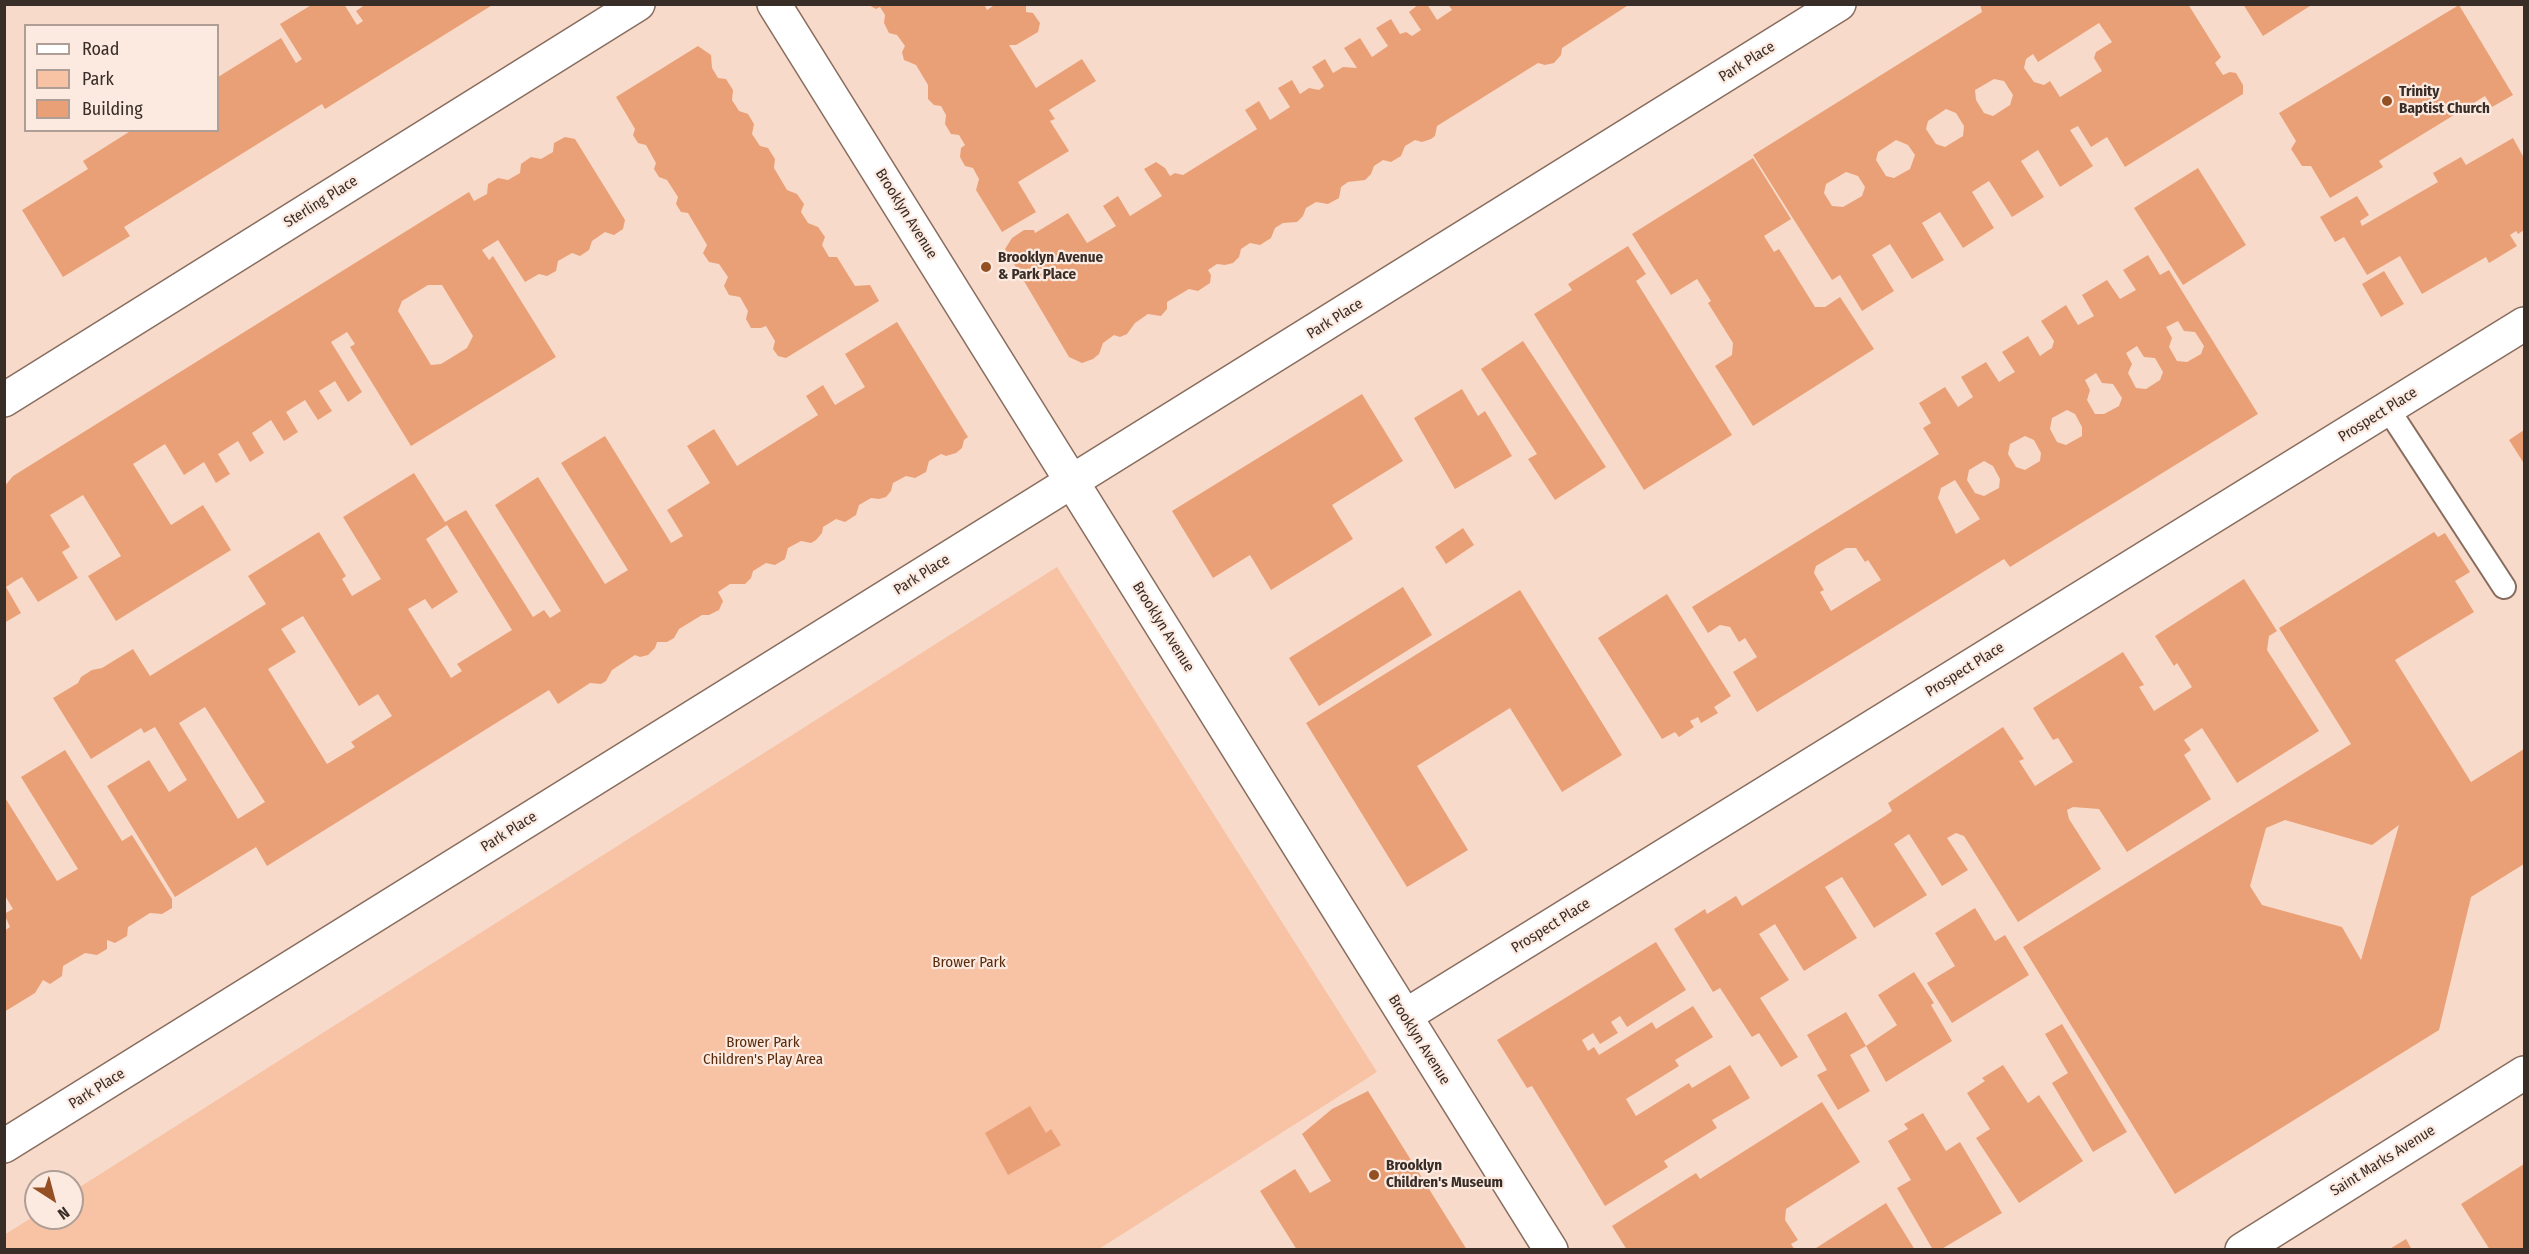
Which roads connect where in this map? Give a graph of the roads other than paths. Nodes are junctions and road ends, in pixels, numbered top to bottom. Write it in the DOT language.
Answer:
graph roads {
  1 [pos="638,4"];
  2 [pos="774,4"];
  3 [pos="1839,4"];
  4 [pos="2524,324"];
  5 [pos="4,400"];
  6 [pos="2388,409"];
  7 [pos="1072,482"];
  8 [pos="2504,587"];
  9 [pos="1405,1016"];
  10 [pos="2524,1073"];
  11 [pos="4,1146"];
  12 [pos="1551,1250"];
  13 [pos="2242,1250"];
  1 -- 5 [label="street, Sterling Place"];
  2 -- 7 [label="street, Brooklyn Avenue"];
  3 -- 7 [label="street, Park Place"];
  4 -- 6 [label="street, Prospect Place"];
  6 -- 8 [label="lane"];
  6 -- 9 [label="street, Prospect Place"];
  7 -- 9 [label="street, Brooklyn Avenue"];
  7 -- 11 [label="street, Park Place"];
  9 -- 12 [label="street, Brooklyn Avenue"];
  10 -- 13 [label="street, Saint Marks Avenue"];
}
